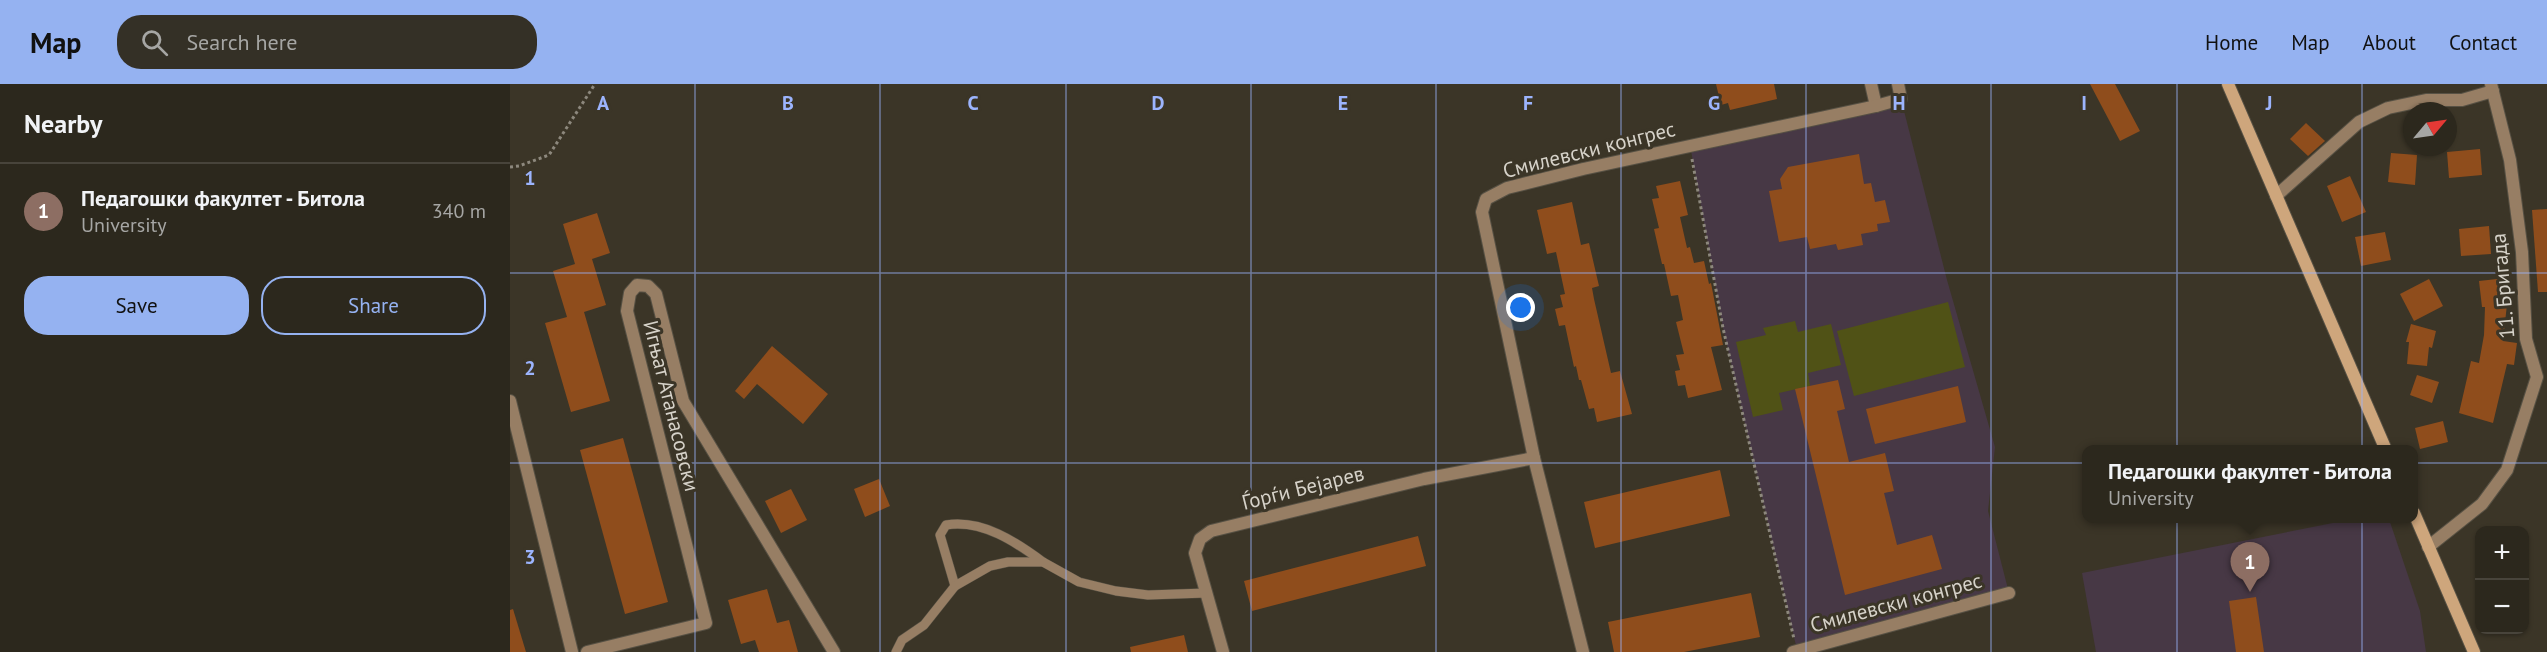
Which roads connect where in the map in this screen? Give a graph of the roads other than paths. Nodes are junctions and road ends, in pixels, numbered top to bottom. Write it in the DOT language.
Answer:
graph roads {
  1 [pos="1871,84"];
  2 [pos="1898,84"];
  3 [pos="2228,84"];
  4 [pos="2492,88"];
  5 [pos="1876,106"];
  6 [pos="2276,196"];
  7 [pos="510,401"];
  8 [pos="2384,445"];
  9 [pos="1534,458"];
  10 [pos="2418,523"];
  11 [pos="2428,547"];
  12 [pos="1043,562"];
  13 [pos="955,586"];
  14 [pos="1206,593"];
  15 [pos="2009,593"];
  16 [pos="1795,651"];
  17 [pos="572,652"];
  18 [pos="587,652"];
  19 [pos="834,652"];
  20 [pos="896,652"];
  21 [pos="1223,652"];
  22 [pos="1583,652"];
  23 [pos="2474,652"];
  1 -- 5 [label="street"];
  2 -- 5 [label="street, Смилевски конгрес"];
  3 -- 6 [label="main road"];
  4 -- 6 [label="street, 11. Бригада"];
  4 -- 11 [label="street, 11. Бригада"];
  5 -- 9 [label="street, Смилевски конгрес"];
  6 -- 8 [label="main road"];
  7 -- 17 [label="street"];
  9 -- 14 [label="street, Ѓорѓи Бејарев"];
  9 -- 22 [label="street, Смилевски конгрес"];
  10 -- 11 [label="main road"];
  11 -- 23 [label="main road"];
  12 -- 13 [label="lane"];
  12 -- 13 [label="lane"];
  12 -- 14 [label="lane"];
  13 -- 20 [label="lane"];
  14 -- 21 [label="street, Ѓорѓи Бејарев"];
  15 -- 16 [label="street, Смилевски конгрес"];
  18 -- 19 [label="street, Игњат Атанасовски"];
}
